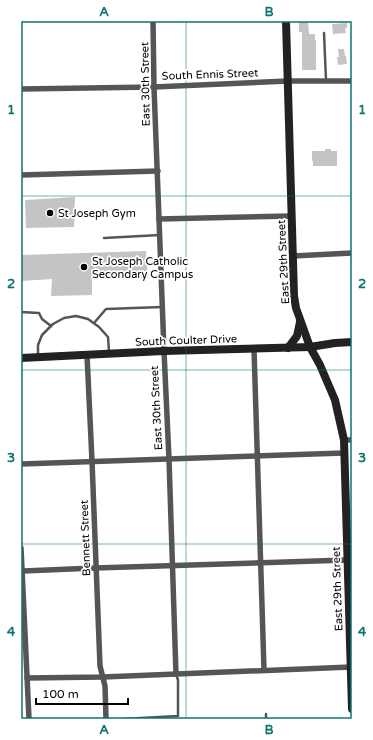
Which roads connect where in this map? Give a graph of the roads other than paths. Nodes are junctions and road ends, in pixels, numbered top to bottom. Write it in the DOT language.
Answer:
graph roads {
  1 [pos="153,21"];
  2 [pos="286,21"];
  3 [pos="324,33"];
  4 [pos="288,81"];
  5 [pos="326,81"];
  6 [pos="352,81"];
  7 [pos="154,86"];
  8 [pos="21,89"];
  9 [pos="158,171"];
  10 [pos="21,176"];
  11 [pos="292,216"];
  12 [pos="160,219"];
  13 [pos="160,235"];
  14 [pos="104,238"];
  15 [pos="352,253"];
  16 [pos="293,256"];
  17 [pos="162,307"];
  18 [pos="21,312"];
  19 [pos="301,322"];
  20 [pos="94,323"];
  21 [pos="51,326"];
  22 [pos="352,342"];
  23 [pos="310,347"];
  24 [pos="288,348"];
  25 [pos="254,349"];
  26 [pos="164,352"];
  27 [pos="110,354"];
  28 [pos="87,355"];
  29 [pos="38,357"];
  30 [pos="21,358"];
  31 [pos="348,440"];
  32 [pos="344,453"];
  33 [pos="256,457"];
  34 [pos="169,459"];
  35 [pos="92,461"];
  36 [pos="21,464"];
  37 [pos="21,548"];
  38 [pos="347,560"];
  39 [pos="260,562"];
  40 [pos="172,566"];
  41 [pos="95,568"];
  42 [pos="23,571"];
  43 [pos="350,605"];
  44 [pos="351,667"];
  45 [pos="264,670"];
  46 [pos="176,674"];
  47 [pos="103,677"];
  48 [pos="27,678"];
  49 [pos="352,709"];
  50 [pos="266,714"];
  51 [pos="29,719"];
  52 [pos="106,719"];
  53 [pos="122,719"];
  54 [pos="266,719"];
  1 -- 7 [label="street, East 30th Street"];
  2 -- 4 [label="main road, East 29th Street"];
  3 -- 5 [label="lane"];
  4 -- 5 [label="street, South Ennis Street"];
  4 -- 7 [label="street, South Ennis Street"];
  4 -- 11 [label="main road, East 29th Street"];
  5 -- 6 [label="street, South Ennis Street"];
  7 -- 8 [label="street, South Ennis Street"];
  7 -- 9 [label="street, East 30th Street"];
  9 -- 10 [label="street"];
  9 -- 12 [label="street, East 30th Street"];
  11 -- 12 [label="street"];
  11 -- 16 [label="main road, East 29th Street"];
  12 -- 13 [label="street, East 30th Street"];
  13 -- 14 [label="lane"];
  13 -- 17 [label="street, East 30th Street"];
  15 -- 16 [label="street"];
  16 -- 19 [label="main road, East 29th Street"];
  17 -- 20 [label="lane"];
  17 -- 26 [label="street, East 30th Street"];
  18 -- 21 [label="lane"];
  19 -- 23 [label="main road, East 29th Street"];
  19 -- 24 [label="main road"];
  20 -- 21 [label="lane"];
  20 -- 27 [label="lane"];
  21 -- 29 [label="lane"];
  22 -- 23 [label="main road, South Coulter Drive"];
  23 -- 24 [label="main road, South Coulter Drive"];
  23 -- 31 [label="main road, East 29th Street"];
  24 -- 25 [label="main road, South Coulter Drive"];
  25 -- 26 [label="main road, South Coulter Drive"];
  25 -- 33 [label="street"];
  26 -- 27 [label="main road, South Coulter Drive"];
  26 -- 34 [label="street, East 30th Street"];
  27 -- 28 [label="main road, South Coulter Drive"];
  28 -- 29 [label="main road, South Coulter Drive"];
  28 -- 35 [label="street, Bennett Street"];
  29 -- 30 [label="main road, South Coulter Drive"];
  31 -- 32 [label="main road, East 29th Street"];
  32 -- 33 [label="street"];
  32 -- 38 [label="main road, East 29th Street"];
  33 -- 34 [label="street"];
  33 -- 39 [label="street"];
  34 -- 35 [label="street"];
  34 -- 40 [label="street, East 30th Street"];
  35 -- 36 [label="street"];
  35 -- 41 [label="street, Bennett Street"];
  37 -- 42 [label="street"];
  38 -- 39 [label="street"];
  38 -- 43 [label="main road, East 29th Street"];
  39 -- 40 [label="street"];
  39 -- 45 [label="street"];
  40 -- 41 [label="street"];
  40 -- 46 [label="street, East 30th Street"];
  41 -- 42 [label="street"];
  41 -- 47 [label="street, Bennett Street"];
  42 -- 48 [label="street"];
  43 -- 44 [label="main road, East 29th Street"];
  44 -- 45 [label="street"];
  44 -- 49 [label="main road, East 29th Street"];
  45 -- 46 [label="street"];
  46 -- 47 [label="street"];
  46 -- 53 [label="lane"];
  47 -- 48 [label="street"];
  47 -- 52 [label="street, Bennett Street"];
  48 -- 51 [label="street"];
  50 -- 54 [label="lane"];
}
